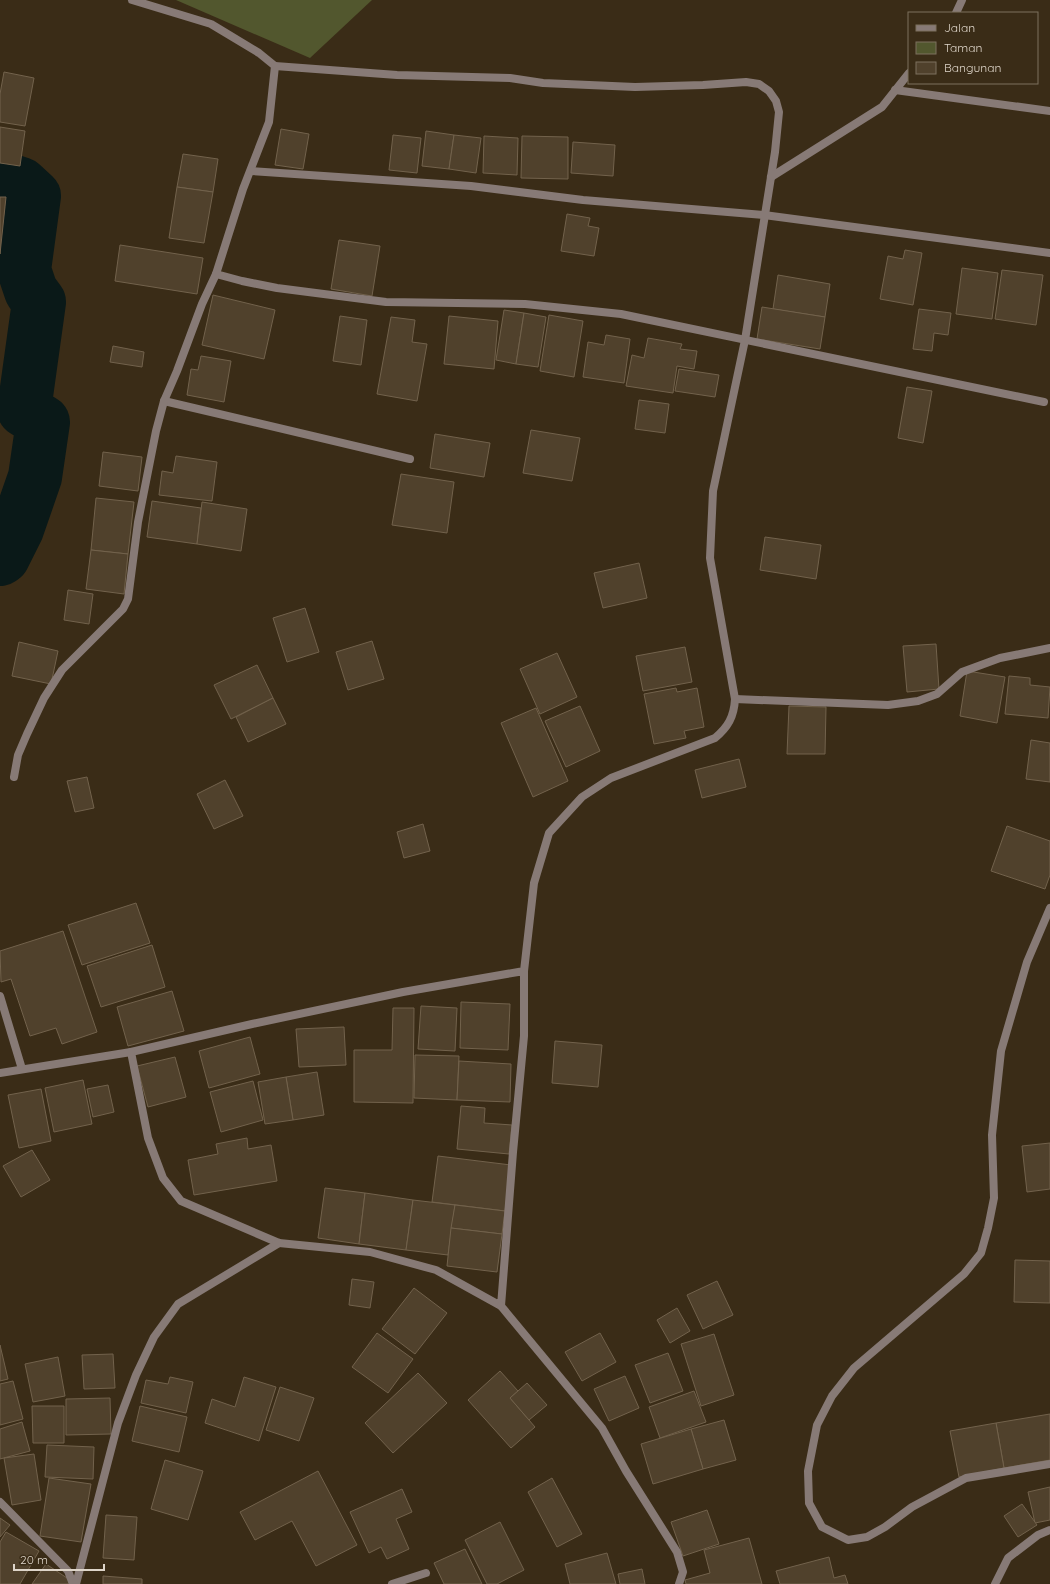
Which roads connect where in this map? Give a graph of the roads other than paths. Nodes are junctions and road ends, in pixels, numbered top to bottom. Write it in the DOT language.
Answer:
graph roads {
  1 [pos="132,0"];
  2 [pos="962,0"];
  3 [pos="956,12"];
  4 [pos="275,66"];
  5 [pos="908,74"];
  6 [pos="895,90"];
  7 [pos="1050,112"];
  8 [pos="251,171"];
  9 [pos="771,177"];
  10 [pos="764,215"];
  11 [pos="1050,253"];
  12 [pos="216,274"];
  13 [pos="745,340"];
  14 [pos="164,402"];
  15 [pos="1044,402"];
  16 [pos="410,459"];
  17 [pos="1050,648"];
  18 [pos="735,699"];
  19 [pos="14,777"];
  20 [pos="1050,908"];
  21 [pos="524,971"];
  22 [pos="0,996"];
  23 [pos="131,1052"];
  24 [pos="22,1069"];
  25 [pos="0,1073"];
  26 [pos="279,1243"];
  27 [pos="501,1306"];
  28 [pos="1050,1464"];
  29 [pos="0,1502"];
  30 [pos="1050,1530"];
  31 [pos="426,1573"];
  32 [pos="75,1584"];
  33 [pos="392,1584"];
  34 [pos="679,1584"];
  35 [pos="995,1584"];
  1 -- 4 [label="street"];
  2 -- 3 [label="street"];
  4 -- 8 [label="street"];
  4 -- 9 [label="street"];
  5 -- 6 [label="street"];
  6 -- 7 [label="street"];
  6 -- 9 [label="street"];
  8 -- 10 [label="street"];
  8 -- 12 [label="street"];
  9 -- 10 [label="street"];
  10 -- 11 [label="street"];
  10 -- 13 [label="street"];
  12 -- 13 [label="street"];
  12 -- 14 [label="street"];
  13 -- 15 [label="street"];
  13 -- 18 [label="street"];
  14 -- 16 [label="street"];
  14 -- 19 [label="street"];
  17 -- 18 [label="street"];
  18 -- 21 [label="street"];
  20 -- 28 [label="street"];
  21 -- 23 [label="street"];
  21 -- 27 [label="street"];
  22 -- 24 [label="street"];
  23 -- 24 [label="street"];
  23 -- 26 [label="street"];
  24 -- 25 [label="street"];
  26 -- 27 [label="street"];
  26 -- 32 [label="street"];
  27 -- 34 [label="street"];
  29 -- 32 [label="street"];
  30 -- 35 [label="street"];
  31 -- 33 [label="street"];
}
